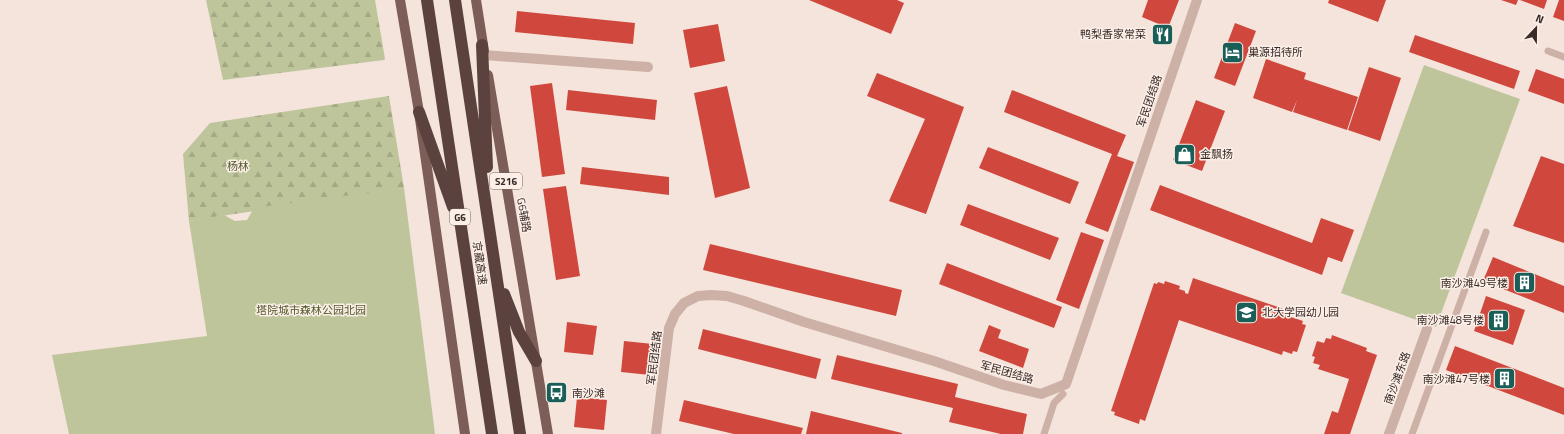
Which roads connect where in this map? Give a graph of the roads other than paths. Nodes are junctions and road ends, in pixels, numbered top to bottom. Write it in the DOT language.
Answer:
graph roads {
  1 [pos="400,0"];
  2 [pos="427,0"];
  3 [pos="455,0"];
  4 [pos="476,0"];
  5 [pos="1197,0"];
  6 [pos="483,50"];
  7 [pos="1548,51"];
  8 [pos="1564,57"];
  9 [pos="648,67"];
  10 [pos="419,112"];
  11 [pos="489,226"];
  12 [pos="1486,232"];
  13 [pos="462,234"];
  14 [pos="497,281"];
  15 [pos="1427,329"];
  16 [pos="536,361"];
  17 [pos="1064,394"];
  18 [pos="465,434"];
  19 [pos="492,434"];
  20 [pos="520,434"];
  21 [pos="548,434"];
  22 [pos="656,434"];
  23 [pos="1044,434"];
  24 [pos="1389,434"];
  25 [pos="1412,434"];
  1 -- 10 [label="main road"];
  2 -- 13 [label="highway, 京藏高速 / G6"];
  3 -- 11 [label="highway, 京藏高速 / G6"];
  4 -- 6 [label="main road, G6辅路 / S216"];
  5 -- 22 [label="street, 军民团结路"];
  6 -- 9 [label="street"];
  6 -- 11 [label="highway"];
  6 -- 16 [label="main road, G6辅路 / S216"];
  7 -- 8 [label="lane"];
  10 -- 13 [label="highway"];
  10 -- 18 [label="main road"];
  11 -- 14 [label="highway, 京藏高速 / G6"];
  12 -- 25 [label="lane"];
  13 -- 19 [label="highway, 京藏高速 / G6"];
  14 -- 16 [label="highway"];
  14 -- 20 [label="highway, 京藏高速 / G6"];
  15 -- 24 [label="street, 南沙滩东路"];
  16 -- 21 [label="main road, G6辅路 / S216"];
  17 -- 23 [label="lane"];
}
